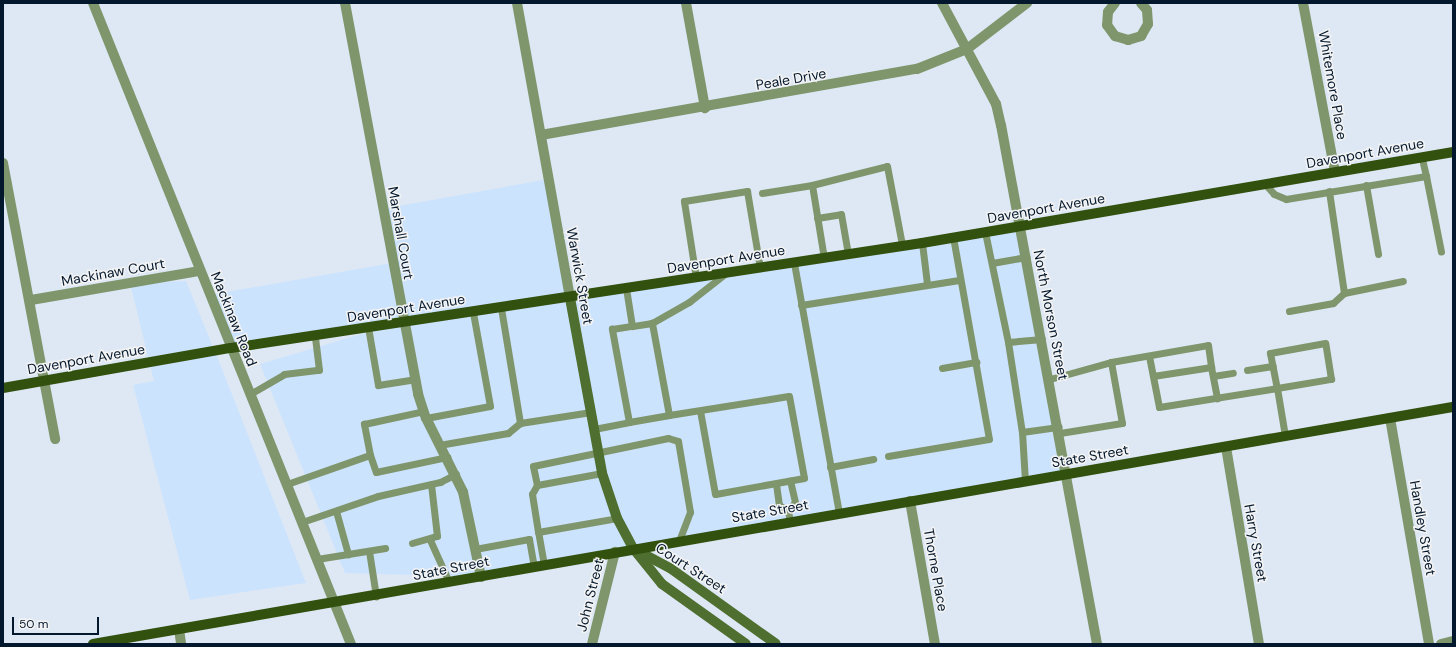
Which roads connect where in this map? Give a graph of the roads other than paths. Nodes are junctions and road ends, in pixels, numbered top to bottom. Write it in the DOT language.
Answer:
graph roads {
  1 [pos="93,3"];
  2 [pos="345,3"];
  3 [pos="517,3"];
  4 [pos="686,3"];
  5 [pos="942,3"];
  6 [pos="1027,3"];
  7 [pos="1141,3"];
  8 [pos="1303,3"];
  9 [pos="1111,4"];
  10 [pos="967,49"];
  11 [pos="705,108"];
  12 [pos="541,135"];
  13 [pos="1453,152"];
  14 [pos="1422,158"];
  15 [pos="3,163"];
  16 [pos="1335,172"];
  17 [pos="1426,176"];
  18 [pos="1266,184"];
  19 [pos="812,185"];
  20 [pos="1366,185"];
  21 [pos="1329,191"];
  22 [pos="762,193"];
  23 [pos="817,218"];
  24 [pos="1020,227"];
  25 [pos="985,232"];
  26 [pos="953,237"];
  27 [pos="922,243"];
  28 [pos="902,246"];
  29 [pos="1441,252"];
  30 [pos="848,254"];
  31 [pos="1378,254"];
  32 [pos="1026,257"];
  33 [pos="824,258"];
  34 [pos="794,263"];
  35 [pos="992,263"];
  36 [pos="760,268"];
  37 [pos="199,271"];
  38 [pos="726,273"];
  39 [pos="696,278"];
  40 [pos="959,280"];
  41 [pos="1403,281"];
  42 [pos="927,284"];
  43 [pos="626,289"];
  44 [pos="1344,293"];
  45 [pos="570,298"];
  46 [pos="31,300"];
  47 [pos="801,305"];
  48 [pos="501,308"];
  49 [pos="1289,311"];
  50 [pos="473,312"];
  51 [pos="403,322"];
  52 [pos="652,323"];
  53 [pos="632,326"];
  54 [pos="368,327"];
  55 [pos="315,335"];
  56 [pos="1042,339"];
  57 [pos="1008,342"];
  58 [pos="231,348"];
  59 [pos="1149,356"];
  60 [pos="976,362"];
  61 [pos="1111,362"];
  62 [pos="1273,366"];
  63 [pos="1211,367"];
  64 [pos="942,368"];
  65 [pos="1247,370"];
  66 [pos="1233,373"];
  67 [pos="1153,376"];
  68 [pos="1213,376"];
  69 [pos="415,379"];
  70 [pos="1050,379"];
  71 [pos="45,380"];
  72 [pos="3,388"];
  73 [pos="1277,388"];
  74 [pos="250,394"];
  75 [pos="1217,398"];
  76 [pos="1453,407"];
  77 [pos="700,411"];
  78 [pos="591,412"];
  79 [pos="425,414"];
  80 [pos="669,415"];
  81 [pos="1390,418"];
  82 [pos="629,422"];
  83 [pos="520,423"];
  84 [pos="594,429"];
  85 [pos="1060,430"];
  86 [pos="1022,432"];
  87 [pos="1285,436"];
  88 [pos="55,439"];
  89 [pos="439,445"];
  90 [pos="1226,447"];
  91 [pos="598,453"];
  92 [pos="370,455"];
  93 [pos="888,456"];
  94 [pos="447,457"];
  95 [pos="873,459"];
  96 [pos="830,467"];
  97 [pos="602,473"];
  98 [pos="456,474"];
  99 [pos="1068,474"];
  100 [pos="790,481"];
  101 [pos="1025,481"];
  102 [pos="286,484"];
  103 [pos="431,484"];
  104 [pos="776,484"];
  105 [pos="537,485"];
  106 [pos="910,501"];
  107 [pos="336,511"];
  108 [pos="788,511"];
  109 [pos="839,513"];
  110 [pos="617,518"];
  111 [pos="302,522"];
  112 [pos="790,522"];
  113 [pos="538,532"];
  114 [pos="430,540"];
  115 [pos="679,540"];
  116 [pos="412,543"];
  117 [pos="385,548"];
  118 [pos="633,548"];
  119 [pos="475,549"];
  120 [pos="369,550"];
  121 [pos="615,552"];
  122 [pos="348,554"];
  123 [pos="317,560"];
  124 [pos="539,566"];
  125 [pos="480,577"];
  126 [pos="450,582"];
  127 [pos="376,596"];
  128 [pos="335,604"];
  129 [pos="179,629"];
  130 [pos="1453,641"];
  131 [pos="93,644"];
  132 [pos="181,644"];
  133 [pos="352,644"];
  134 [pos="592,644"];
  135 [pos="746,644"];
  136 [pos="776,644"];
  137 [pos="935,644"];
  138 [pos="1097,644"];
  139 [pos="1259,644"];
  140 [pos="1429,644"];
  141 [pos="1442,644"];
  1 -- 37 [label="street, Mackinaw Road"];
  2 -- 51 [label="street, Marshall Court"];
  3 -- 12 [label="street, Warwick Street"];
  4 -- 11 [label="street"];
  5 -- 10 [label="street, North Morson Street"];
  6 -- 10 [label="street, Peale Drive"];
  7 -- 9 [label="street"];
  8 -- 16 [label="street, Whitemore Place"];
  10 -- 11 [label="street, Peale Drive"];
  10 -- 24 [label="street, North Morson Street"];
  11 -- 12 [label="street, Peale Drive"];
  12 -- 45 [label="street, Warwick Street"];
  13 -- 14 [label="main road, Davenport Avenue"];
  14 -- 16 [label="main road, Davenport Avenue"];
  14 -- 17 [label="lane"];
  15 -- 46 [label="street"];
  16 -- 18 [label="main road, Davenport Avenue"];
  17 -- 20 [label="lane"];
  17 -- 29 [label="lane"];
  18 -- 21 [label="lane"];
  18 -- 24 [label="main road, Davenport Avenue"];
  19 -- 22 [label="lane"];
  19 -- 23 [label="lane"];
  19 -- 28 [label="lane"];
  20 -- 21 [label="lane"];
  20 -- 31 [label="lane"];
  21 -- 44 [label="lane"];
  23 -- 30 [label="lane"];
  23 -- 33 [label="lane"];
  24 -- 25 [label="main road, Davenport Avenue"];
  24 -- 32 [label="street, North Morson Street"];
  25 -- 26 [label="main road, Davenport Avenue"];
  25 -- 35 [label="lane"];
  26 -- 27 [label="main road, Davenport Avenue"];
  26 -- 40 [label="lane"];
  27 -- 28 [label="main road, Davenport Avenue"];
  27 -- 42 [label="lane"];
  28 -- 30 [label="main road, Davenport Avenue"];
  30 -- 33 [label="main road, Davenport Avenue"];
  32 -- 35 [label="lane"];
  32 -- 56 [label="street, North Morson Street"];
  33 -- 34 [label="main road, Davenport Avenue"];
  34 -- 36 [label="main road, Davenport Avenue"];
  34 -- 47 [label="lane"];
  35 -- 57 [label="lane"];
  36 -- 38 [label="main road, Davenport Avenue"];
  36 -- 39 [label="lane"];
  37 -- 46 [label="street, Mackinaw Court"];
  37 -- 58 [label="street, Mackinaw Road"];
  38 -- 39 [label="main road, Davenport Avenue"];
  38 -- 52 [label="lane"];
  39 -- 43 [label="main road, Davenport Avenue"];
  40 -- 42 [label="lane"];
  40 -- 60 [label="lane"];
  41 -- 44 [label="lane"];
  42 -- 47 [label="lane"];
  43 -- 45 [label="main road, Davenport Avenue"];
  43 -- 53 [label="lane"];
  44 -- 49 [label="lane"];
  45 -- 48 [label="main road, Davenport Avenue"];
  45 -- 78 [label="main road, Warwick Street"];
  46 -- 71 [label="street"];
  47 -- 96 [label="lane"];
  48 -- 50 [label="main road, Davenport Avenue"];
  48 -- 83 [label="lane"];
  50 -- 51 [label="main road, Davenport Avenue"];
  50 -- 79 [label="lane"];
  51 -- 54 [label="main road, Davenport Avenue"];
  51 -- 69 [label="street, Marshall Court"];
  52 -- 53 [label="lane"];
  52 -- 80 [label="lane"];
  53 -- 82 [label="lane"];
  54 -- 55 [label="main road, Davenport Avenue"];
  54 -- 69 [label="lane"];
  55 -- 58 [label="main road, Davenport Avenue"];
  55 -- 74 [label="lane"];
  56 -- 57 [label="lane"];
  56 -- 70 [label="street, North Morson Street"];
  57 -- 86 [label="lane"];
  58 -- 71 [label="main road, Davenport Avenue"];
  58 -- 74 [label="street, Mackinaw Road"];
  59 -- 61 [label="lane"];
  59 -- 63 [label="lane"];
  59 -- 67 [label="lane"];
  60 -- 64 [label="lane"];
  60 -- 93 [label="lane"];
  61 -- 70 [label="lane"];
  61 -- 85 [label="lane"];
  62 -- 65 [label="lane"];
  62 -- 73 [label="lane"];
  62 -- 73 [label="lane"];
  63 -- 67 [label="lane"];
  63 -- 68 [label="lane"];
  66 -- 68 [label="lane"];
  67 -- 75 [label="lane"];
  68 -- 75 [label="lane"];
  69 -- 79 [label="street, Marshall Court"];
  70 -- 85 [label="street, North Morson Street"];
  71 -- 72 [label="main road, Davenport Avenue"];
  71 -- 88 [label="street"];
  73 -- 75 [label="lane"];
  73 -- 87 [label="lane"];
  74 -- 102 [label="street, Mackinaw Road"];
  76 -- 81 [label="main road, State Street"];
  77 -- 80 [label="lane"];
  77 -- 100 [label="lane"];
  77 -- 104 [label="lane"];
  78 -- 83 [label="lane"];
  78 -- 84 [label="main road, Warwick Street"];
  79 -- 89 [label="street, Marshall Court"];
  79 -- 92 [label="lane"];
  80 -- 82 [label="lane"];
  81 -- 87 [label="main road, State Street"];
  81 -- 140 [label="street, Handley Street"];
  82 -- 84 [label="lane"];
  83 -- 89 [label="lane"];
  84 -- 91 [label="main road, Warwick Street"];
  85 -- 86 [label="lane"];
  85 -- 99 [label="street, North Morson Street"];
  86 -- 101 [label="lane"];
  87 -- 90 [label="main road, State Street"];
  89 -- 94 [label="street, Marshall Court"];
  90 -- 99 [label="main road, State Street"];
  90 -- 139 [label="street, Harry Street"];
  91 -- 97 [label="main road, Warwick Street"];
  91 -- 105 [label="lane"];
  91 -- 115 [label="lane"];
  92 -- 94 [label="lane"];
  92 -- 102 [label="lane"];
  94 -- 98 [label="street, Marshall Court"];
  95 -- 96 [label="lane"];
  96 -- 109 [label="lane"];
  97 -- 105 [label="lane"];
  97 -- 110 [label="main road, Warwick Street"];
  98 -- 103 [label="lane"];
  98 -- 119 [label="street, Marshall Court"];
  99 -- 101 [label="main road, State Street"];
  99 -- 138 [label="street, North Morson Street"];
  100 -- 104 [label="lane"];
  100 -- 108 [label="lane"];
  101 -- 106 [label="main road, State Street"];
  102 -- 111 [label="street, Mackinaw Road"];
  103 -- 107 [label="lane"];
  103 -- 114 [label="lane"];
  104 -- 108 [label="lane"];
  105 -- 113 [label="lane"];
  106 -- 109 [label="main road, State Street"];
  106 -- 137 [label="street, Thorne Place"];
  107 -- 111 [label="lane"];
  107 -- 122 [label="lane"];
  108 -- 112 [label="lane"];
  109 -- 112 [label="main road, State Street"];
  110 -- 113 [label="lane"];
  110 -- 118 [label="main road, Warwick Street"];
  111 -- 123 [label="street, Mackinaw Road"];
  112 -- 115 [label="main road, State Street"];
  113 -- 124 [label="lane"];
  114 -- 116 [label="lane"];
  114 -- 126 [label="lane"];
  115 -- 118 [label="main road, State Street"];
  117 -- 120 [label="lane"];
  118 -- 121 [label="main road, State Street"];
  118 -- 135 [label="main road, Court Street"];
  118 -- 136 [label="main road, Court Street"];
  119 -- 124 [label="lane"];
  119 -- 125 [label="street, Marshall Court"];
  120 -- 122 [label="lane"];
  120 -- 127 [label="lane"];
  121 -- 124 [label="main road, State Street"];
  121 -- 134 [label="street, John Street"];
  122 -- 123 [label="lane"];
  123 -- 128 [label="street, Mackinaw Road"];
  124 -- 125 [label="main road, State Street"];
  125 -- 126 [label="main road, State Street"];
  126 -- 127 [label="main road, State Street"];
  127 -- 128 [label="main road, State Street"];
  128 -- 129 [label="main road, State Street"];
  128 -- 133 [label="street, Mackinaw Road"];
  129 -- 131 [label="main road, State Street"];
  129 -- 132 [label="street"];
  130 -- 141 [label="street"];
}
